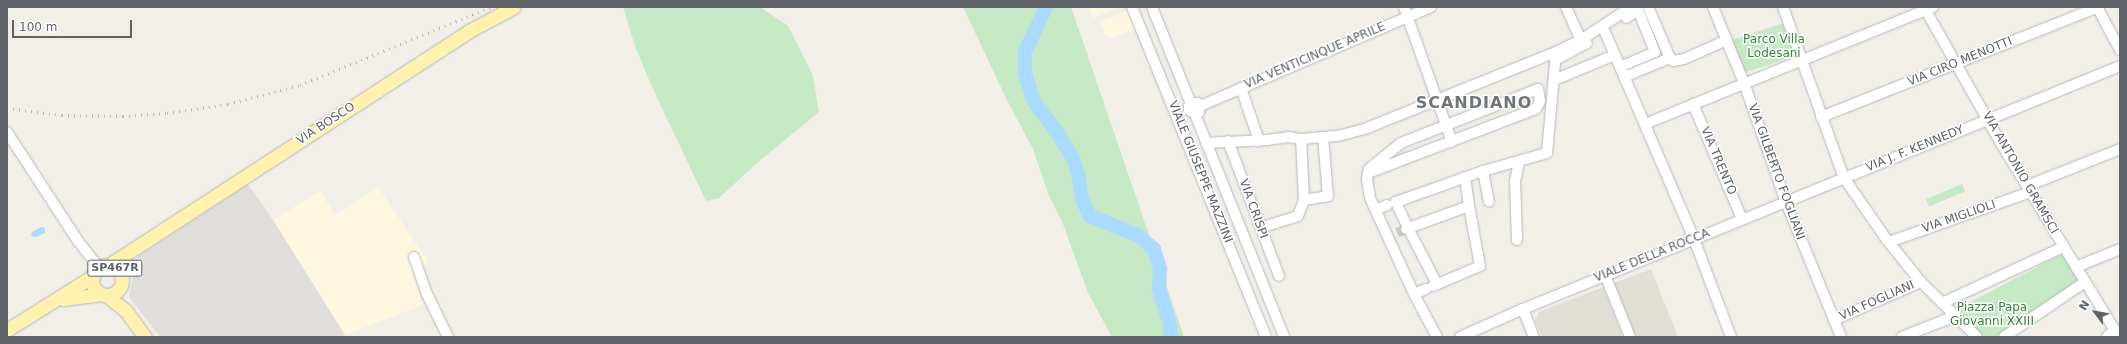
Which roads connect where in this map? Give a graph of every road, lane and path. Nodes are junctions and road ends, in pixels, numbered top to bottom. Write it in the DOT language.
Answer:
graph roads {
  1 [pos="514,7"];
  2 [pos="1132,7"];
  3 [pos="1152,7"];
  4 [pos="1431,7"];
  5 [pos="1566,7"];
  6 [pos="1631,7"];
  7 [pos="1648,7"];
  8 [pos="1713,7"];
  9 [pos="1783,7"];
  10 [pos="2097,7"];
  11 [pos="1927,8"];
  12 [pos="1406,12"];
  13 [pos="1605,32"];
  14 [pos="1581,40"];
  15 [pos="1727,40"];
  16 [pos="2120,50"];
  17 [pos="1615,55"];
  18 [pos="1556,56"];
  19 [pos="1800,59"];
  20 [pos="1671,60"];
  21 [pos="1956,63"];
  22 [pos="2120,66"];
  23 [pos="1620,67"];
  24 [pos="1624,77"];
  25 [pos="1554,80"];
  26 [pos="1744,83"];
  27 [pos="1241,88"];
  28 [pos="1437,101"];
  29 [pos="1693,104"];
  30 [pos="1195,108"];
  31 [pos="1821,117"];
  32 [pos="1988,119"];
  33 [pos="1645,124"];
  34 [pos="1445,125"];
  35 [pos="7,132"];
  36 [pos="1323,137"];
  37 [pos="1301,139"];
  38 [pos="1228,141"];
  39 [pos="1259,141"];
  40 [pos="1452,142"];
  41 [pos="1206,143"];
  42 [pos="2120,149"];
  43 [pos="1519,162"];
  44 [pos="1483,171"];
  45 [pos="1368,173"];
  46 [pos="1465,177"];
  47 [pos="1844,178"];
  48 [pos="2029,189"];
  49 [pos="1304,200"];
  50 [pos="1489,201"];
  51 [pos="1786,202"];
  52 [pos="1392,204"];
  53 [pos="1469,206"];
  54 [pos="1376,210"];
  55 [pos="1742,219"];
  56 [pos="1264,226"];
  57 [pos="1404,230"];
  58 [pos="1388,237"];
  59 [pos="1694,239"];
  60 [pos="1517,240"];
  61 [pos="1888,242"];
  62 [pos="140,244"];
  63 [pos="2063,246"];
  64 [pos="2120,249"];
  65 [pos="414,257"];
  66 [pos="2076,267"];
  67 [pos="100,270"];
  68 [pos="1605,275"];
  69 [pos="1279,276"];
  70 [pos="122,281"];
  71 [pos="1921,282"];
  72 [pos="2085,282"];
  73 [pos="1432,286"];
  74 [pos="1414,294"];
  75 [pos="104,295"];
  76 [pos="54,302"];
  77 [pos="1942,303"];
  78 [pos="1523,309"];
  79 [pos="126,311"];
  80 [pos="1955,316"];
  81 [pos="1834,320"];
  82 [pos="7,330"];
  83 [pos="2113,335"];
  84 [pos="145,337"];
  85 [pos="448,337"];
  86 [pos="1266,337"];
  87 [pos="1284,337"];
  88 [pos="1437,337"];
  89 [pos="1460,337"];
  90 [pos="1534,337"];
  91 [pos="1630,337"];
  92 [pos="1731,337"];
  93 [pos="1841,337"];
  94 [pos="1902,337"];
  95 [pos="1977,337"];
  96 [pos="2004,337"];
  1 -- 62 [label="main road, VIA BOSCO / SP467R"];
  2 -- 86 [label="street, VIALE GIUSEPPE MAZZINI"];
  3 -- 30 [label="street, VIALE GIUSEPPE MAZZINI"];
  4 -- 12 [label="street, VIA VENTICINQUE APRILE"];
  5 -- 14 [label="street"];
  6 -- 14 [label="street"];
  7 -- 20 [label="street"];
  8 -- 15 [label="street, VIA GILBERTO FOGLIANI"];
  9 -- 19 [label="street"];
  10 -- 16 [label="street"];
  10 -- 21 [label="street, VIA CIRO MENOTTI"];
  11 -- 19 [label="street"];
  11 -- 21 [label="street, VIA ANTONIO GRAMSCI"];
  12 -- 27 [label="street, VIA VENTICINQUE APRILE"];
  12 -- 28 [label="street"];
  13 -- 17 [label="street"];
  13 -- 18 [label="street"];
  13 -- 23 [label="street"];
  14 -- 18 [label="street"];
  15 -- 20 [label="street"];
  15 -- 26 [label="street, VIA GILBERTO FOGLIANI"];
  17 -- 23 [label="street"];
  17 -- 25 [label="street"];
  18 -- 25 [label="street"];
  18 -- 28 [label="street"];
  19 -- 26 [label="street"];
  19 -- 31 [label="street"];
  20 -- 24 [label="street"];
  21 -- 31 [label="street, VIA CIRO MENOTTI"];
  21 -- 32 [label="street, VIA ANTONIO GRAMSCI"];
  22 -- 32 [label="street, VIA J. F. KENNEDY"];
  23 -- 24 [label="street"];
  24 -- 33 [label="street"];
  25 -- 43 [label="street"];
  26 -- 29 [label="street"];
  26 -- 51 [label="street, VIA GILBERTO FOGLIANI"];
  27 -- 30 [label="street, VIA VENTICINQUE APRILE"];
  27 -- 39 [label="street"];
  28 -- 34 [label="street"];
  28 -- 36 [label="street"];
  29 -- 33 [label="street"];
  29 -- 55 [label="street, VIA TRENTO"];
  30 -- 41 [label="street, VIALE GIUSEPPE MAZZINI"];
  31 -- 47 [label="street"];
  32 -- 47 [label="street, VIA J. F. KENNEDY"];
  32 -- 48 [label="street, VIA ANTONIO GRAMSCI"];
  33 -- 59 [label="street"];
  34 -- 40 [label="street"];
  34 -- 40 [label="street"];
  34 -- 45 [label="street"];
  35 -- 67 [label="street"];
  36 -- 37 [label="street"];
  36 -- 49 [label="street"];
  37 -- 39 [label="street"];
  37 -- 49 [label="street"];
  38 -- 39 [label="street"];
  38 -- 41 [label="street"];
  38 -- 56 [label="street, VIA CRISPI"];
  40 -- 45 [label="street"];
  41 -- 87 [label="street, VIALE GIUSEPPE MAZZINI"];
  42 -- 48 [label="street, VIA MIGLIOLI"];
  43 -- 44 [label="street"];
  43 -- 60 [label="street"];
  44 -- 46 [label="street"];
  44 -- 50 [label="street"];
  45 -- 54 [label="street"];
  46 -- 52 [label="street"];
  46 -- 53 [label="street"];
  47 -- 51 [label="street, VIALE DELLA ROCCA"];
  47 -- 61 [label="street"];
  48 -- 61 [label="street, VIA MIGLIOLI"];
  48 -- 63 [label="street, VIA ANTONIO GRAMSCI"];
  49 -- 56 [label="street"];
  51 -- 55 [label="street, VIALE DELLA ROCCA"];
  51 -- 81 [label="street, VIA GILBERTO FOGLIANI"];
  52 -- 54 [label="street"];
  52 -- 57 [label="street"];
  53 -- 57 [label="street"];
  53 -- 73 [label="street"];
  54 -- 58 [label="street"];
  55 -- 59 [label="street, VIALE DELLA ROCCA"];
  56 -- 69 [label="street, VIA CRISPI"];
  57 -- 58 [label="street"];
  57 -- 73 [label="street"];
  58 -- 74 [label="street"];
  59 -- 68 [label="street, VIALE DELLA ROCCA"];
  59 -- 92 [label="street"];
  61 -- 71 [label="street"];
  62 -- 67 [label="main road, VIA BOSCO / SP467R"];
  62 -- 70 [label="main road, VIA BOSCO / SP467R"];
  63 -- 66 [label="street, VIA ANTONIO GRAMSCI"];
  63 -- 77 [label="street"];
  64 -- 66 [label="street"];
  65 -- 85 [label="street"];
  66 -- 72 [label="street, VIA ANTONIO GRAMSCI"];
  67 -- 70 [label="main road, SP467R"];
  67 -- 75 [label="main road, SP467R"];
  67 -- 76 [label="main road, VIA BOSCO / SP467R"];
  68 -- 78 [label="street, VIALE DELLA ROCCA"];
  68 -- 91 [label="street"];
  70 -- 75 [label="main road, SP467R"];
  70 -- 79 [label="main road"];
  71 -- 77 [label="street"];
  71 -- 81 [label="street, VIA FOGLIANI"];
  72 -- 83 [label="street, VIA ANTONIO GRAMSCI"];
  72 -- 96 [label="street"];
  73 -- 74 [label="street"];
  74 -- 88 [label="street"];
  75 -- 76 [label="main road, VIA BOSCO / SP467R"];
  75 -- 79 [label="main road"];
  76 -- 82 [label="main road, VIA BOSCO / SP467R"];
  77 -- 80 [label="street"];
  78 -- 89 [label="street, VIALE DELLA ROCCA"];
  78 -- 90 [label="street"];
  79 -- 84 [label="main road"];
  80 -- 94 [label="street"];
  80 -- 95 [label="street"];
  81 -- 93 [label="street, VIA GILBERTO FOGLIANI"];
}
